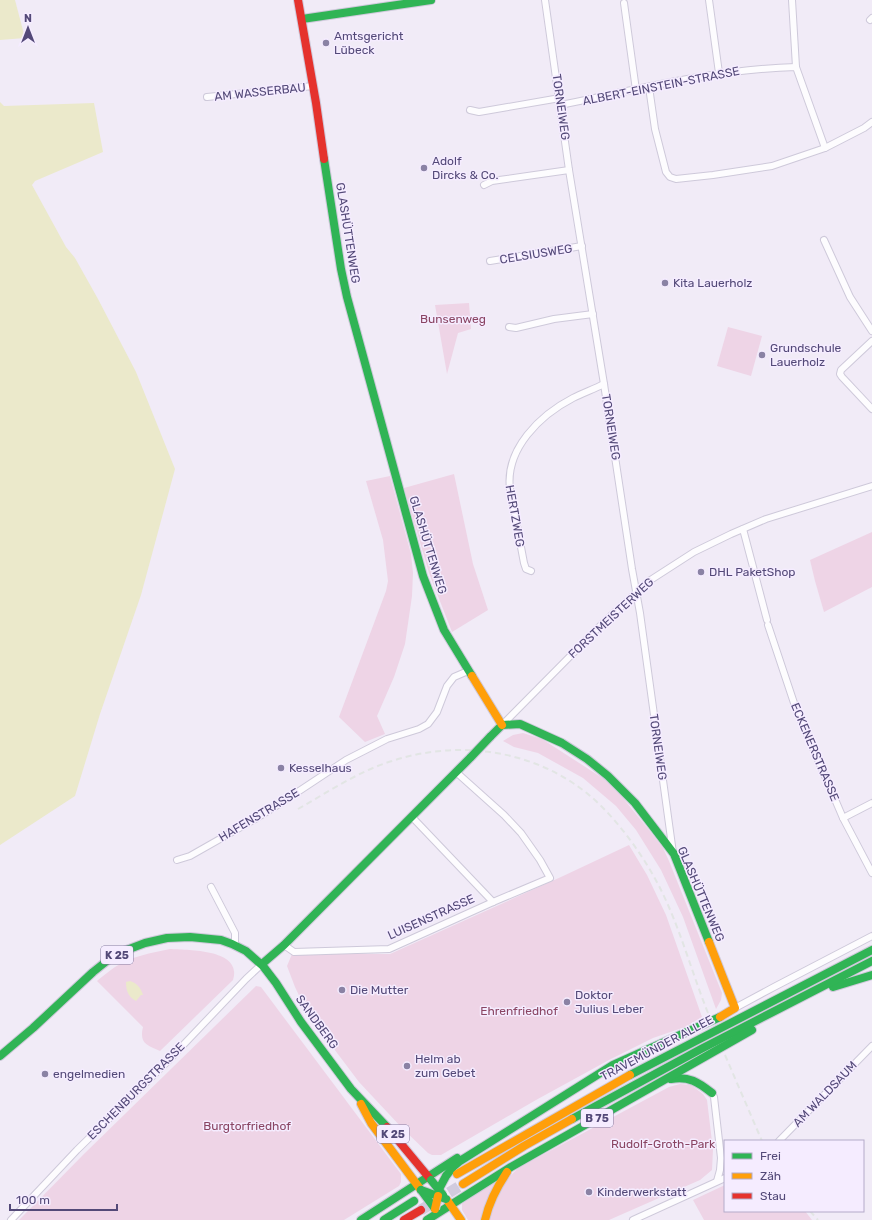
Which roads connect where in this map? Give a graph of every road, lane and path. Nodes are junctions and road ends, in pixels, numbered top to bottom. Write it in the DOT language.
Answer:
graph roads {
  1 [pos="298,0"];
  2 [pos="431,0"];
  3 [pos="545,0"];
  4 [pos="709,0"];
  5 [pos="792,0"];
  6 [pos="624,3"];
  7 [pos="302,19"];
  8 [pos="796,67"];
  9 [pos="720,73"];
  10 [pos="313,86"];
  11 [pos="649,87"];
  12 [pos="636,90"];
  13 [pos="207,97"];
  14 [pos="560,98"];
  15 [pos="561,105"];
  16 [pos="470,110"];
  17 [pos="872,122"];
  18 [pos="825,148"];
  19 [pos="570,170"];
  20 [pos="484,185"];
  21 [pos="824,240"];
  22 [pos="582,246"];
  23 [pos="490,261"];
  24 [pos="593,314"];
  25 [pos="509,327"];
  26 [pos="872,331"];
  27 [pos="872,341"];
  28 [pos="604,384"];
  29 [pos="872,409"];
  30 [pos="872,486"];
  31 [pos="743,529"];
  32 [pos="531,571"];
  33 [pos="637,592"];
  34 [pos="468,671"];
  35 [pos="502,725"];
  36 [pos="456,772"];
  37 [pos="872,803"];
  38 [pos="412,817"];
  39 [pos="843,818"];
  40 [pos="674,854"];
  41 [pos="177,860"];
  42 [pos="872,873"];
  43 [pos="211,887"];
  44 [pos="493,902"];
  45 [pos="872,936"];
  46 [pos="234,945"];
  47 [pos="284,945"];
  48 [pos="872,950"];
  49 [pos="872,961"];
  50 [pos="262,964"];
  51 [pos="872,975"];
  52 [pos="803,996"];
  53 [pos="735,1008"];
  54 [pos="691,1043"];
  55 [pos="872,1046"];
  56 [pos="0,1056"];
  57 [pos="592,1078"];
  58 [pos="665,1080"];
  59 [pos="712,1093"];
  60 [pos="355,1094"];
  61 [pos="780,1140"];
  62 [pos="488,1143"];
  63 [pos="511,1167"];
  64 [pos="457,1174"];
  65 [pos="430,1178"];
  66 [pos="724,1178"];
  67 [pos="717,1181"];
  68 [pos="463,1184"];
  69 [pos="417,1188"];
  70 [pos="438,1192"];
  71 [pos="414,1201"];
  72 [pos="448,1202"];
  73 [pos="420,1210"];
  74 [pos="437,1211"];
  75 [pos="429,1219"];
  76 [pos="11,1220"];
  77 [pos="361,1220"];
  78 [pos="384,1220"];
  79 [pos="404,1220"];
  80 [pos="444,1220"];
  81 [pos="461,1220"];
  82 [pos="485,1220"];
  83 [pos="632,1220"];
  1 -- 7 [label="main road, GLASHÜTTENWEG"];
  2 -- 7 [label="main road"];
  3 -- 14 [label="street, TORNEIWEG"];
  4 -- 9 [label="street"];
  5 -- 8 [label="street"];
  6 -- 12 [label="street"];
  7 -- 10 [label="main road, GLASHÜTTENWEG"];
  8 -- 9 [label="street, ALBERT-EINSTEIN-STRASSE"];
  8 -- 18 [label="street"];
  9 -- 11 [label="street, ALBERT-EINSTEIN-STRASSE"];
  10 -- 13 [label="street, AM WASSERBAU"];
  10 -- 34 [label="main road, GLASHÜTTENWEG"];
  11 -- 12 [label="street, ALBERT-EINSTEIN-STRASSE"];
  11 -- 18 [label="street"];
  12 -- 15 [label="street, ALBERT-EINSTEIN-STRASSE"];
  14 -- 15 [label="street, TORNEIWEG"];
  14 -- 16 [label="street"];
  15 -- 19 [label="street, TORNEIWEG"];
  17 -- 18 [label="street"];
  19 -- 20 [label="street"];
  19 -- 22 [label="street, TORNEIWEG"];
  21 -- 26 [label="street"];
  22 -- 23 [label="street, CELSIUSWEG"];
  22 -- 24 [label="street, TORNEIWEG"];
  24 -- 25 [label="street"];
  24 -- 28 [label="street, TORNEIWEG"];
  27 -- 29 [label="street"];
  28 -- 32 [label="street, HERTZWEG"];
  28 -- 33 [label="street, TORNEIWEG"];
  30 -- 31 [label="street, FORSTMEISTERWEG"];
  31 -- 33 [label="street, FORSTMEISTERWEG"];
  31 -- 39 [label="street, ECKENERSTRASSE"];
  33 -- 35 [label="street, FORSTMEISTERWEG"];
  33 -- 40 [label="street, TORNEIWEG"];
  34 -- 35 [label="main road, GLASHÜTTENWEG"];
  34 -- 41 [label="street, HAFENSTRASSE"];
  35 -- 36 [label="main road, bridge"];
  35 -- 40 [label="main road, GLASHÜTTENWEG"];
  36 -- 38 [label="main road"];
  36 -- 44 [label="street, LUISENSTRASSE"];
  37 -- 39 [label="street"];
  38 -- 44 [label="street, LUISENSTRASSE"];
  38 -- 47 [label="main road"];
  39 -- 42 [label="street, ECKENERSTRASSE"];
  40 -- 53 [label="main road, GLASHÜTTENWEG"];
  43 -- 46 [label="street"];
  44 -- 47 [label="street, LUISENSTRASSE"];
  45 -- 53 [label="street, TRAVEMÜNDER ALLEE"];
  46 -- 50 [label="main road, K 25"];
  46 -- 56 [label="main road, K 25"];
  47 -- 50 [label="main road"];
  48 -- 54 [label="main road, TRAVEMÜNDER ALLEE"];
  49 -- 52 [label="main road, TRAVEMÜNDER ALLEE / B 75"];
  50 -- 60 [label="main road, SANDBERG / K 25"];
  50 -- 76 [label="street, ESCHENBURGSTRASSE"];
  51 -- 52 [label="main road"];
  52 -- 58 [label="main road, B 75"];
  52 -- 68 [label="main road, TRAVEMÜNDER ALLEE"];
  53 -- 57 [label="main road, TRAVEMÜNDER ALLEE"];
  54 -- 57 [label="main road"];
  54 -- 64 [label="main road, TRAVEMÜNDER ALLEE"];
  55 -- 61 [label="street, AM WALDSAUM"];
  57 -- 62 [label="main road"];
  58 -- 59 [label="main road"];
  58 -- 63 [label="main road, B 75"];
  59 -- 67 [label="street"];
  60 -- 65 [label="main road, SANDBERG / K 25"];
  60 -- 69 [label="main road, SANDBERG / K 25"];
  62 -- 65 [label="main road"];
  62 -- 70 [label="main road, bridge"];
  63 -- 72 [label="main road"];
  63 -- 82 [label="main road, B 75"];
  65 -- 69 [label="main road"];
  65 -- 70 [label="main road, K 25, bridge"];
  66 -- 67 [label="street"];
  67 -- 83 [label="street"];
  69 -- 70 [label="main road, bridge"];
  69 -- 74 [label="main road, K 25, bridge"];
  69 -- 77 [label="main road"];
  70 -- 72 [label="main road, K 25, bridge"];
  70 -- 74 [label="main road, bridge"];
  71 -- 78 [label="main road"];
  72 -- 74 [label="main road"];
  72 -- 81 [label="main road"];
  73 -- 79 [label="main road"];
  74 -- 75 [label="main road"];
  74 -- 80 [label="main road"];
}
